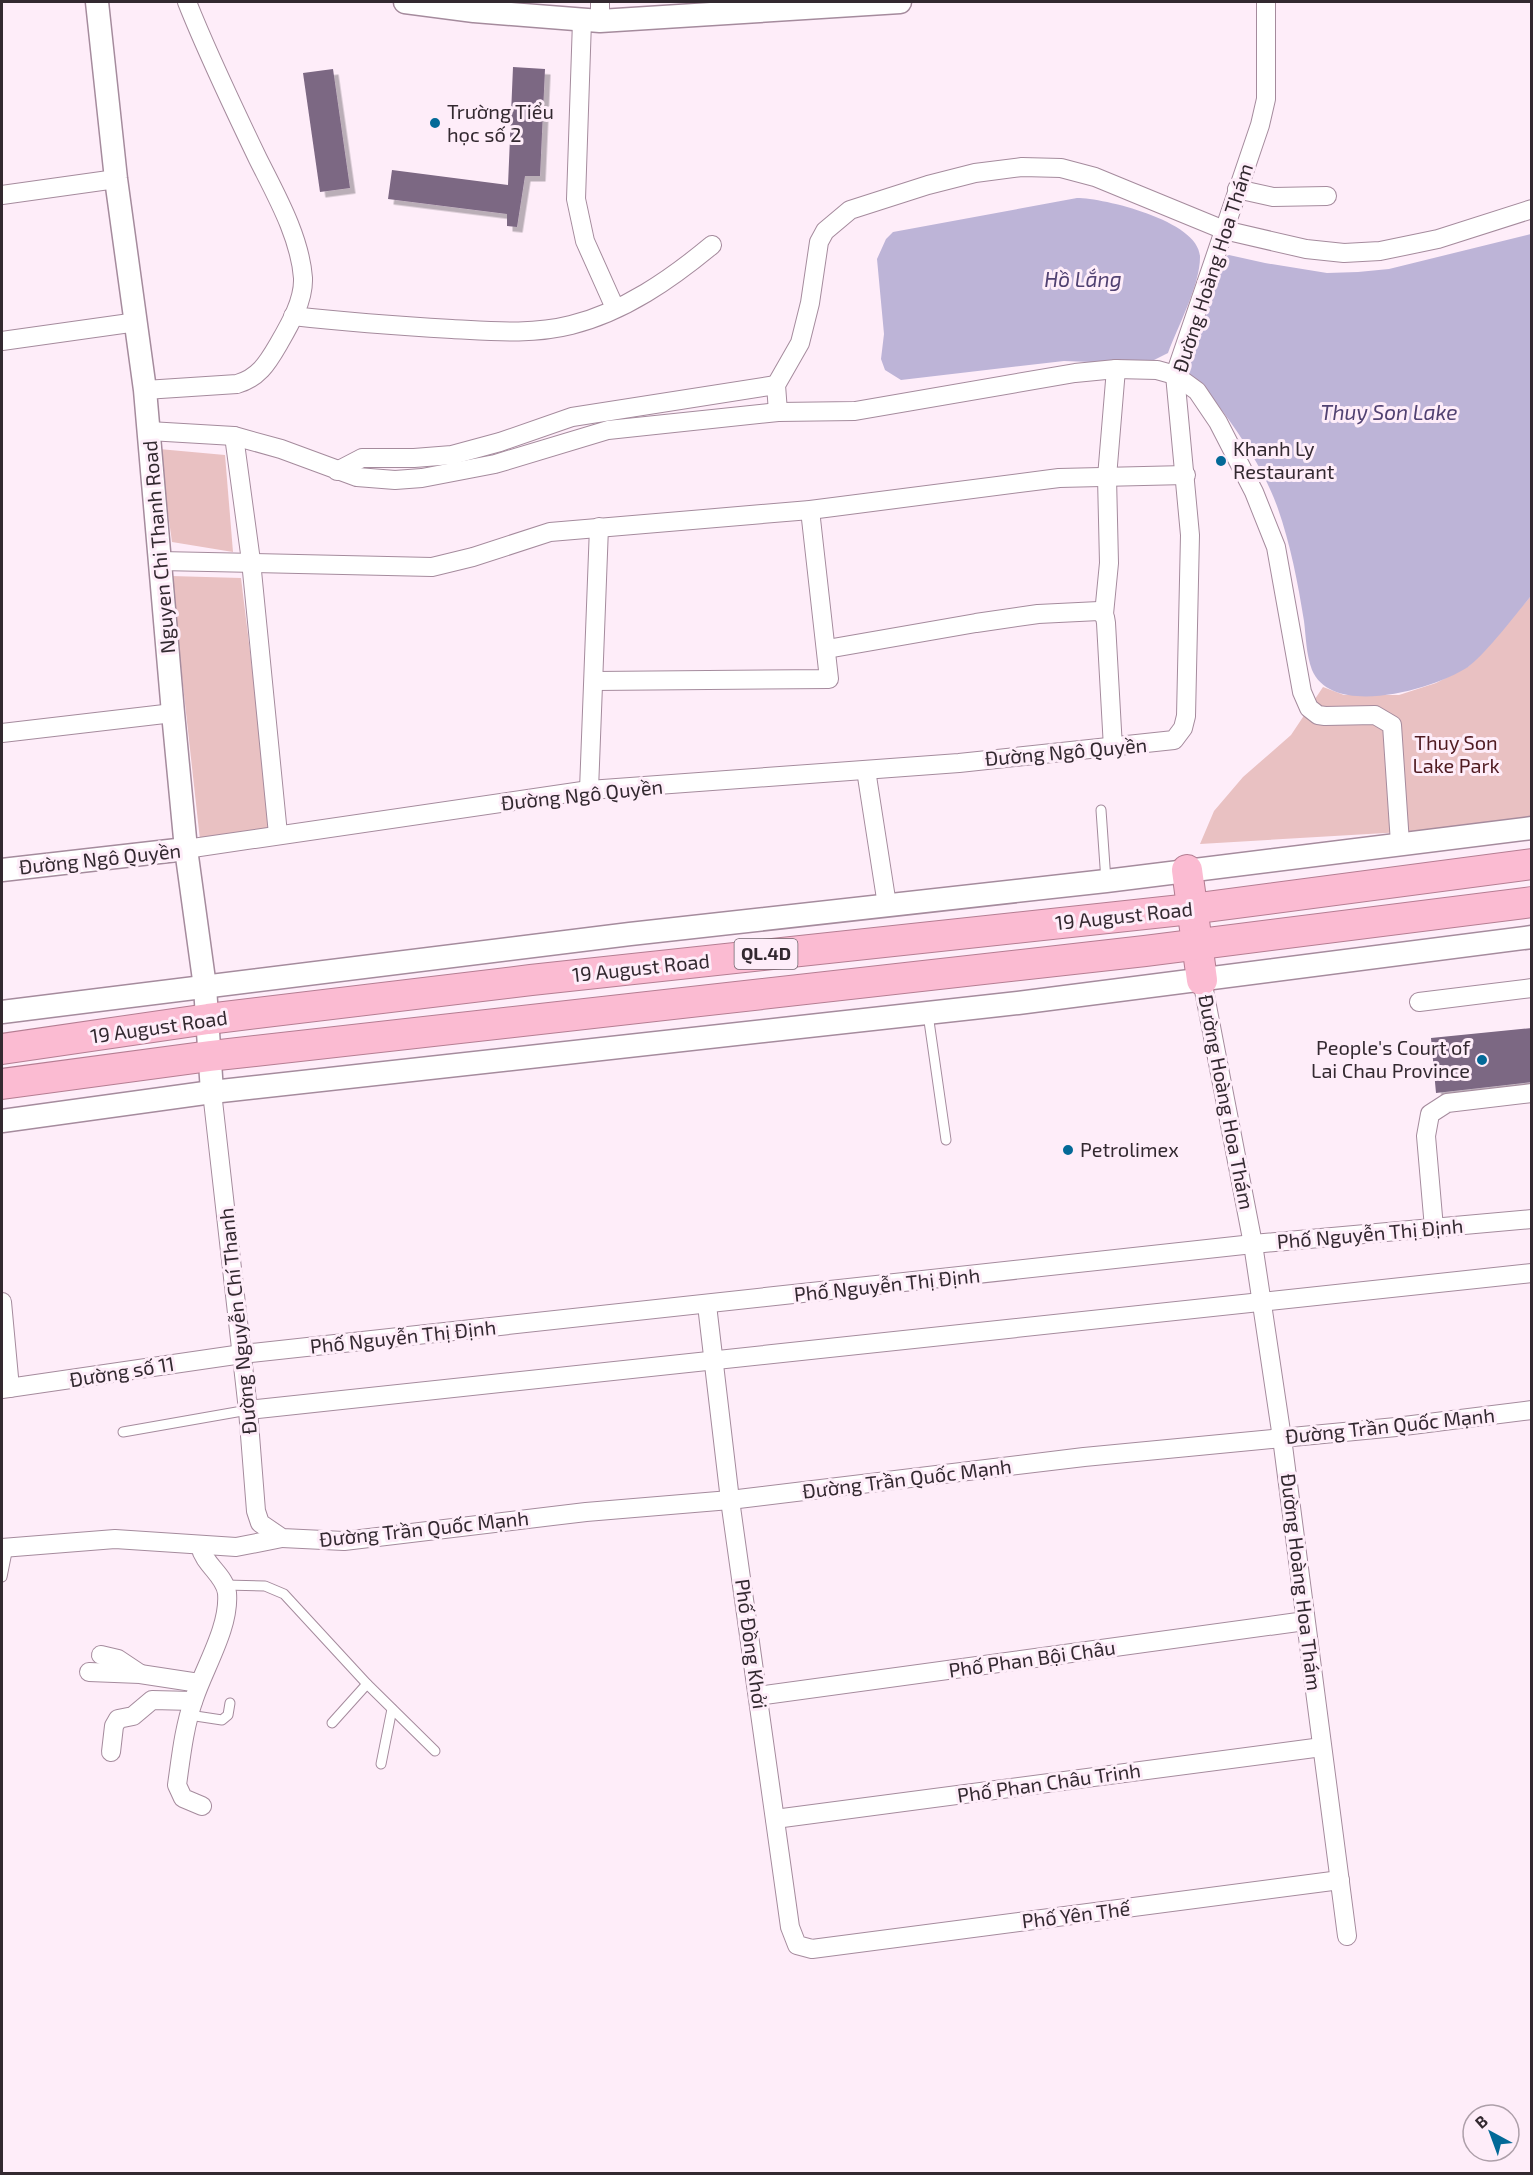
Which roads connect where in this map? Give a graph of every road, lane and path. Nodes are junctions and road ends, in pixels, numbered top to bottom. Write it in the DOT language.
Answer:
graph roads {
  1 [pos="97,2"];
  2 [pos="187,2"];
  3 [pos="405,2"];
  4 [pos="900,2"];
  5 [pos="1266,2"];
  6 [pos="594,14"];
  7 [pos="116,179"];
  8 [pos="1237,189"];
  9 [pos="2,195"];
  10 [pos="1327,196"];
  11 [pos="1532,209"];
  12 [pos="1224,230"];
  13 [pos="712,244"];
  14 [pos="615,308"];
  15 [pos="293,316"];
  16 [pos="136,322"];
  17 [pos="2,341"];
  18 [pos="1116,369"];
  19 [pos="1175,375"];
  20 [pos="776,385"];
  21 [pos="145,390"];
  22 [pos="777,412"];
  23 [pos="149,431"];
  24 [pos="234,436"];
  25 [pos="337,471"];
  26 [pos="1186,476"];
  27 [pos="1107,477"];
  28 [pos="810,510"];
  29 [pos="599,526"];
  30 [pos="160,561"];
  31 [pos="251,561"];
  32 [pos="1104,614"];
  33 [pos="827,649"];
  34 [pos="595,681"];
  35 [pos="173,713"];
  36 [pos="2,733"];
  37 [pos="1165,743"];
  38 [pos="1113,748"];
  39 [pos="866,770"];
  40 [pos="589,790"];
  41 [pos="1101,810"];
  42 [pos="1532,828"];
  43 [pos="278,834"];
  44 [pos="1400,843"];
  45 [pos="186,849"];
  46 [pos="1532,864"];
  47 [pos="2,870"];
  48 [pos="1187,870"];
  49 [pos="1106,880"];
  50 [pos="1532,902"];
  51 [pos="887,905"];
  52 [pos="1191,909"];
  53 [pos="1532,937"];
  54 [pos="1197,943"];
  55 [pos="1202,980"];
  56 [pos="205,987"];
  57 [pos="1532,988"];
  58 [pos="1419,1002"];
  59 [pos="2,1012"];
  60 [pos="927,1012"];
  61 [pos="208,1019"];
  62 [pos="2,1048"];
  63 [pos="210,1056"];
  64 [pos="2,1084"];
  65 [pos="212,1092"];
  66 [pos="1532,1093"];
  67 [pos="2,1121"];
  68 [pos="946,1140"];
  69 [pos="1532,1219"];
  70 [pos="1434,1228"];
  71 [pos="1253,1244"];
  72 [pos="1532,1273"];
  73 [pos="1260,1300"];
  74 [pos="2,1302"];
  75 [pos="707,1305"];
  76 [pos="242,1354"];
  77 [pos="713,1362"];
  78 [pos="6,1389"];
  79 [pos="248,1410"];
  80 [pos="1532,1410"];
  81 [pos="123,1432"];
  82 [pos="1282,1438"];
  83 [pos="730,1500"];
  84 [pos="282,1538"];
  85 [pos="200,1546"];
  86 [pos="5,1547"];
  87 [pos="2,1577"];
  88 [pos="225,1585"];
  89 [pos="1305,1621"];
  90 [pos="101,1655"];
  91 [pos="88,1672"];
  92 [pos="140,1674"];
  93 [pos="200,1683"];
  94 [pos="367,1684"];
  95 [pos="758,1696"];
  96 [pos="230,1703"];
  97 [pos="191,1708"];
  98 [pos="392,1709"];
  99 [pos="333,1723"];
  100 [pos="1322,1747"];
  101 [pos="435,1751"];
  102 [pos="111,1752"];
  103 [pos="381,1764"];
  104 [pos="202,1806"];
  105 [pos="775,1819"];
  106 [pos="1340,1880"];
  107 [pos="1347,1936"];
  108 [pos="812,1948"];
  1 -- 7 [label="street, Nguyen Chi Thanh Road"];
  2 -- 15 [label="street"];
  3 -- 6 [label="street"];
  4 -- 6 [label="street"];
  5 -- 8 [label="street, Đường Hoàng Hoa Thám"];
  6 -- 14 [label="street"];
  7 -- 9 [label="street"];
  7 -- 16 [label="street, Nguyen Chi Thanh Road"];
  8 -- 10 [label="street"];
  8 -- 12 [label="street, Đường Hoàng Hoa Thám"];
  11 -- 12 [label="street"];
  12 -- 19 [label="street, Đường Hoàng Hoa Thám"];
  12 -- 20 [label="street"];
  13 -- 14 [label="street"];
  14 -- 15 [label="street"];
  15 -- 21 [label="street"];
  16 -- 17 [label="street"];
  16 -- 21 [label="street, Nguyen Chi Thanh Road"];
  18 -- 19 [label="street"];
  18 -- 22 [label="street"];
  18 -- 27 [label="street"];
  19 -- 26 [label="street, Đường Hoàng Hoa Thám"];
  19 -- 44 [label="street"];
  20 -- 22 [label="street"];
  20 -- 25 [label="street"];
  21 -- 23 [label="street, Nguyen Chi Thanh Road"];
  22 -- 25 [label="street"];
  23 -- 24 [label="street"];
  23 -- 30 [label="street, Nguyen Chi Thanh Road"];
  24 -- 25 [label="street"];
  24 -- 31 [label="street"];
  26 -- 27 [label="street"];
  26 -- 37 [label="street, Đường Hoàng Hoa Thám"];
  27 -- 28 [label="street"];
  27 -- 32 [label="street"];
  28 -- 29 [label="street"];
  28 -- 33 [label="street"];
  29 -- 31 [label="street"];
  29 -- 34 [label="street"];
  30 -- 31 [label="street"];
  30 -- 35 [label="street, Nguyen Chi Thanh Road"];
  31 -- 43 [label="street"];
  32 -- 33 [label="street"];
  32 -- 38 [label="street"];
  33 -- 34 [label="street"];
  34 -- 40 [label="street"];
  35 -- 36 [label="street"];
  35 -- 45 [label="street, Nguyen Chi Thanh Road"];
  37 -- 38 [label="street, Đường Ngô Quyền"];
  38 -- 39 [label="street, Đường Ngô Quyền"];
  39 -- 40 [label="street, Đường Ngô Quyền"];
  39 -- 51 [label="street"];
  40 -- 43 [label="street, Đường Ngô Quyền"];
  41 -- 49 [label="lane"];
  42 -- 44 [label="street, 19 August Road"];
  43 -- 45 [label="street, Đường Ngô Quyền"];
  44 -- 48 [label="street, 19 August Road"];
  45 -- 47 [label="street, Đường Ngô Quyền"];
  45 -- 56 [label="street, Nguyen Chi Thanh Road"];
  46 -- 52 [label="highway, 19 August Road / QL.4D"];
  48 -- 49 [label="street, 19 August Road"];
  48 -- 52 [label="highway"];
  49 -- 51 [label="street, 19 August Road"];
  50 -- 54 [label="highway, 19 August Road / QL.4D"];
  51 -- 56 [label="street, 19 August Road"];
  52 -- 54 [label="highway"];
  52 -- 61 [label="highway, 19 August Road / QL.4D"];
  53 -- 55 [label="street"];
  54 -- 55 [label="highway"];
  54 -- 63 [label="highway, 19 August Road / QL.4D"];
  55 -- 60 [label="street"];
  55 -- 71 [label="street, Đường Hoàng Hoa Thám"];
  56 -- 59 [label="street, 19 August Road"];
  56 -- 61 [label="street, Nguyen Chi Thanh Road"];
  57 -- 58 [label="street"];
  60 -- 65 [label="street"];
  60 -- 68 [label="lane"];
  61 -- 62 [label="highway, 19 August Road / QL.4D"];
  61 -- 63 [label="street, Nguyen Chi Thanh Road"];
  63 -- 64 [label="highway, 19 August Road / QL.4D"];
  63 -- 65 [label="street, Nguyen Chi Thanh Road"];
  65 -- 67 [label="street"];
  65 -- 76 [label="street, Đường Nguyễn Chí Thanh"];
  66 -- 70 [label="street"];
  69 -- 70 [label="street, Phố Nguyễn Thị Định"];
  70 -- 71 [label="street, Phố Nguyễn Thị Định"];
  71 -- 73 [label="street, Đường Hoàng Hoa Thám"];
  71 -- 75 [label="street, Phố Nguyễn Thị Định"];
  72 -- 73 [label="street"];
  73 -- 77 [label="street"];
  73 -- 82 [label="street, Đường Hoàng Hoa Thám"];
  74 -- 78 [label="street"];
  75 -- 76 [label="street, Phố Nguyễn Thị Định"];
  75 -- 77 [label="street, Phố Đồng Khởi"];
  76 -- 78 [label="street, Đường số 11"];
  76 -- 79 [label="street, Đường Nguyễn Chí Thanh"];
  77 -- 79 [label="street"];
  77 -- 83 [label="street, Phố Đồng Khởi"];
  79 -- 81 [label="lane"];
  79 -- 84 [label="street, Đường Nguyễn Chí Thanh"];
  80 -- 82 [label="street, Đường Trần Quốc Mạnh"];
  82 -- 83 [label="street, Đường Trần Quốc Mạnh"];
  82 -- 89 [label="street, Đường Hoàng Hoa Thám"];
  83 -- 84 [label="street, Đường Trần Quốc Mạnh"];
  83 -- 95 [label="street, Phố Đồng Khởi"];
  84 -- 85 [label="street, Đường Trần Quốc Mạnh"];
  85 -- 86 [label="street, Đường Trần Quốc Mạnh"];
  85 -- 88 [label="street"];
  86 -- 87 [label="lane"];
  88 -- 93 [label="street"];
  88 -- 94 [label="lane"];
  89 -- 95 [label="street, Phố Phan Bội Châu"];
  89 -- 100 [label="street, Đường Hoàng Hoa Thám"];
  90 -- 92 [label="street"];
  91 -- 92 [label="street"];
  92 -- 93 [label="street"];
  93 -- 97 [label="street"];
  94 -- 98 [label="lane"];
  94 -- 99 [label="lane"];
  95 -- 105 [label="street, Phố Đồng Khởi"];
  96 -- 97 [label="lane"];
  97 -- 102 [label="street"];
  97 -- 104 [label="street"];
  98 -- 101 [label="lane"];
  98 -- 103 [label="lane"];
  100 -- 105 [label="street, Phố Phan Châu Trinh"];
  100 -- 106 [label="street, Đường Hoàng Hoa Thám"];
  105 -- 108 [label="street, Phố Đồng Khởi"];
  106 -- 107 [label="street, Đường Hoàng Hoa Thám"];
  106 -- 108 [label="street, Phố Yên Thế"];
}
